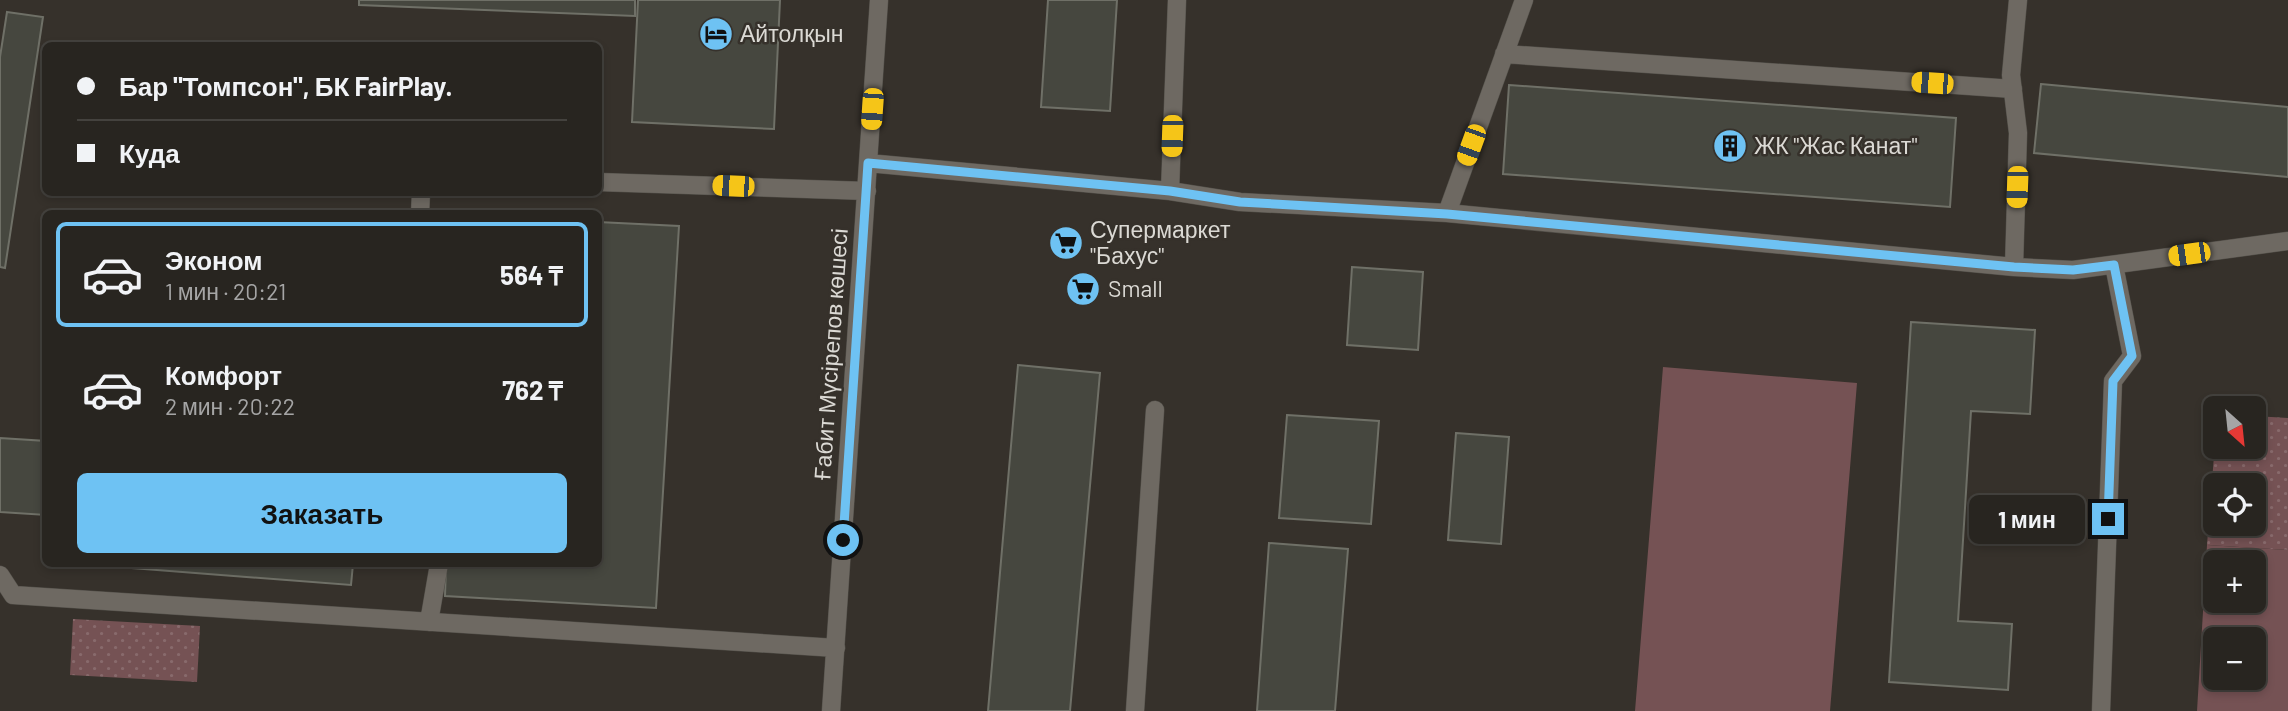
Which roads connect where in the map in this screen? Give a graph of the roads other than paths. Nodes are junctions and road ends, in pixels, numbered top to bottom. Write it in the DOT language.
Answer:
graph roads {
  1 [pos="879,0"];
  2 [pos="1177,0"];
  3 [pos="1524,0"];
  4 [pos="2018,0"];
  5 [pos="1504,54"];
  6 [pos="2013,89"];
  7 [pos="868,163"];
  8 [pos="602,182"];
  9 [pos="867,191"];
  10 [pos="1170,191"];
  11 [pos="1447,214"];
  12 [pos="2288,240"];
  13 [pos="2114,265"];
  14 [pos="2014,267"];
  15 [pos="1155,410"];
  16 [pos="438,567"];
  17 [pos="0,575"];
  18 [pos="429,622"];
  19 [pos="836,648"];
  20 [pos="831,711"];
  21 [pos="1135,711"];
  22 [pos="2101,711"];
  1 -- 7 [label="street, Ғабит Мүсірепов көшесі"];
  2 -- 10 [label="street"];
  3 -- 5 [label="street"];
  4 -- 6 [label="street"];
  5 -- 6 [label="street"];
  5 -- 11 [label="street"];
  6 -- 14 [label="street"];
  7 -- 9 [label="street, Ғабит Мүсірепов көшесі"];
  7 -- 10 [label="street"];
  8 -- 9 [label="street"];
  9 -- 19 [label="street, Ғабит Мүсірепов көшесі"];
  10 -- 11 [label="street"];
  11 -- 14 [label="street"];
  12 -- 13 [label="street"];
  13 -- 14 [label="street"];
  13 -- 22 [label="street"];
  15 -- 21 [label="street"];
  16 -- 18 [label="street"];
  17 -- 18 [label="street"];
  18 -- 19 [label="street"];
  19 -- 20 [label="street, Ғабит Мүсірепов көшесі"];
}
